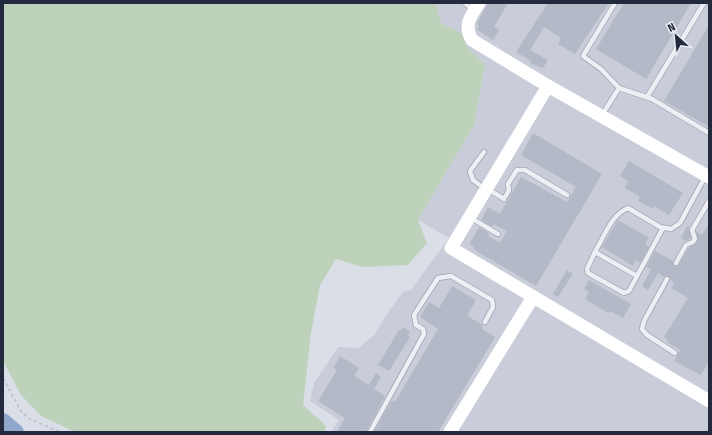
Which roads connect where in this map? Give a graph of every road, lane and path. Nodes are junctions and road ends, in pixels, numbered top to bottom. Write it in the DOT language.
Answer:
graph roads {
  1 [pos="615,3"];
  2 [pos="704,3"];
  3 [pos="473,6"];
  4 [pos="548,86"];
  5 [pos="619,88"];
  6 [pos="647,97"];
  7 [pos="601,116"];
  8 [pos="709,133"];
  9 [pos="484,152"];
  10 [pos="708,177"];
  11 [pos="487,189"];
  12 [pos="567,195"];
  13 [pos="709,201"];
  14 [pos="470,217"];
  15 [pos="663,228"];
  16 [pos="498,234"];
  17 [pos="595,252"];
  18 [pos="676,263"];
  19 [pos="637,276"];
  20 [pos="667,279"];
  21 [pos="533,297"];
  22 [pos="485,322"];
  23 [pos="675,353"];
  24 [pos="3,378"];
  25 [pos="709,401"];
  26 [pos="60,432"];
  27 [pos="370,432"];
  28 [pos="450,432"];
  1 -- 5 [label="lane"];
  2 -- 6 [label="lane"];
  3 -- 4 [label="street"];
  4 -- 7 [label="street"];
  4 -- 11 [label="street"];
  5 -- 6 [label="lane"];
  5 -- 7 [label="lane"];
  6 -- 8 [label="lane"];
  7 -- 10 [label="street"];
  9 -- 11 [label="lane"];
  10 -- 15 [label="lane"];
  11 -- 12 [label="lane"];
  11 -- 14 [label="street"];
  13 -- 18 [label="lane"];
  14 -- 16 [label="lane"];
  14 -- 21 [label="street"];
  15 -- 17 [label="lane"];
  15 -- 19 [label="lane"];
  17 -- 19 [label="lane"];
  17 -- 19 [label="lane"];
  20 -- 23 [label="lane"];
  21 -- 25 [label="street"];
  21 -- 28 [label="street"];
  22 -- 27 [label="lane"];
  24 -- 26 [label="path"];
}
